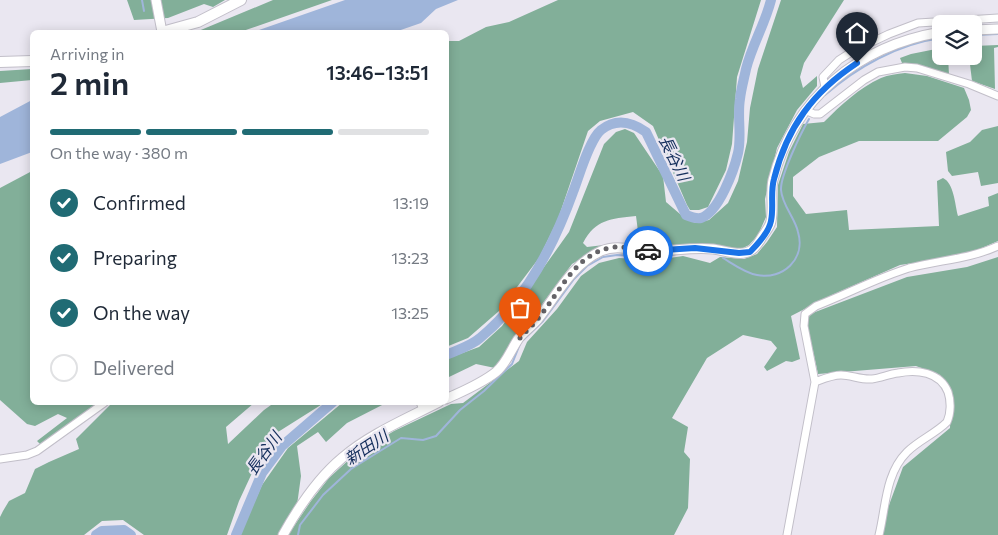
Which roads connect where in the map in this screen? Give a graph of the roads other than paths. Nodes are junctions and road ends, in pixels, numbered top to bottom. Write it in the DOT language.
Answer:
graph roads {
  1 [pos="156,0"];
  2 [pos="240,0"];
  3 [pos="998,18"];
  4 [pos="162,30"];
  5 [pos="169,30"];
  6 [pos="982,30"];
  7 [pos="998,30"];
  8 [pos="932,34"];
  9 [pos="30,61"];
  10 [pos="0,62"];
  11 [pos="825,87"];
  12 [pos="998,96"];
  13 [pos="806,108"];
  14 [pos="998,246"];
  15 [pos="815,382"];
  16 [pos="449,398"];
  17 [pos="101,405"];
  18 [pos="421,406"];
  19 [pos="0,459"];
  20 [pos="283,535"];
  21 [pos="787,535"];
  22 [pos="879,535"];
  1 -- 4 [label="main road"];
  2 -- 5 [label="main road"];
  3 -- 11 [label="street"];
  6 -- 7 [label="main road"];
  8 -- 11 [label="main road"];
  9 -- 10 [label="main road"];
  11 -- 13 [label="main road"];
  12 -- 13 [label="street"];
  13 -- 16 [label="main road"];
  14 -- 15 [label="street"];
  15 -- 21 [label="street"];
  15 -- 22 [label="street"];
  17 -- 19 [label="street"];
  18 -- 20 [label="main road"];
}
